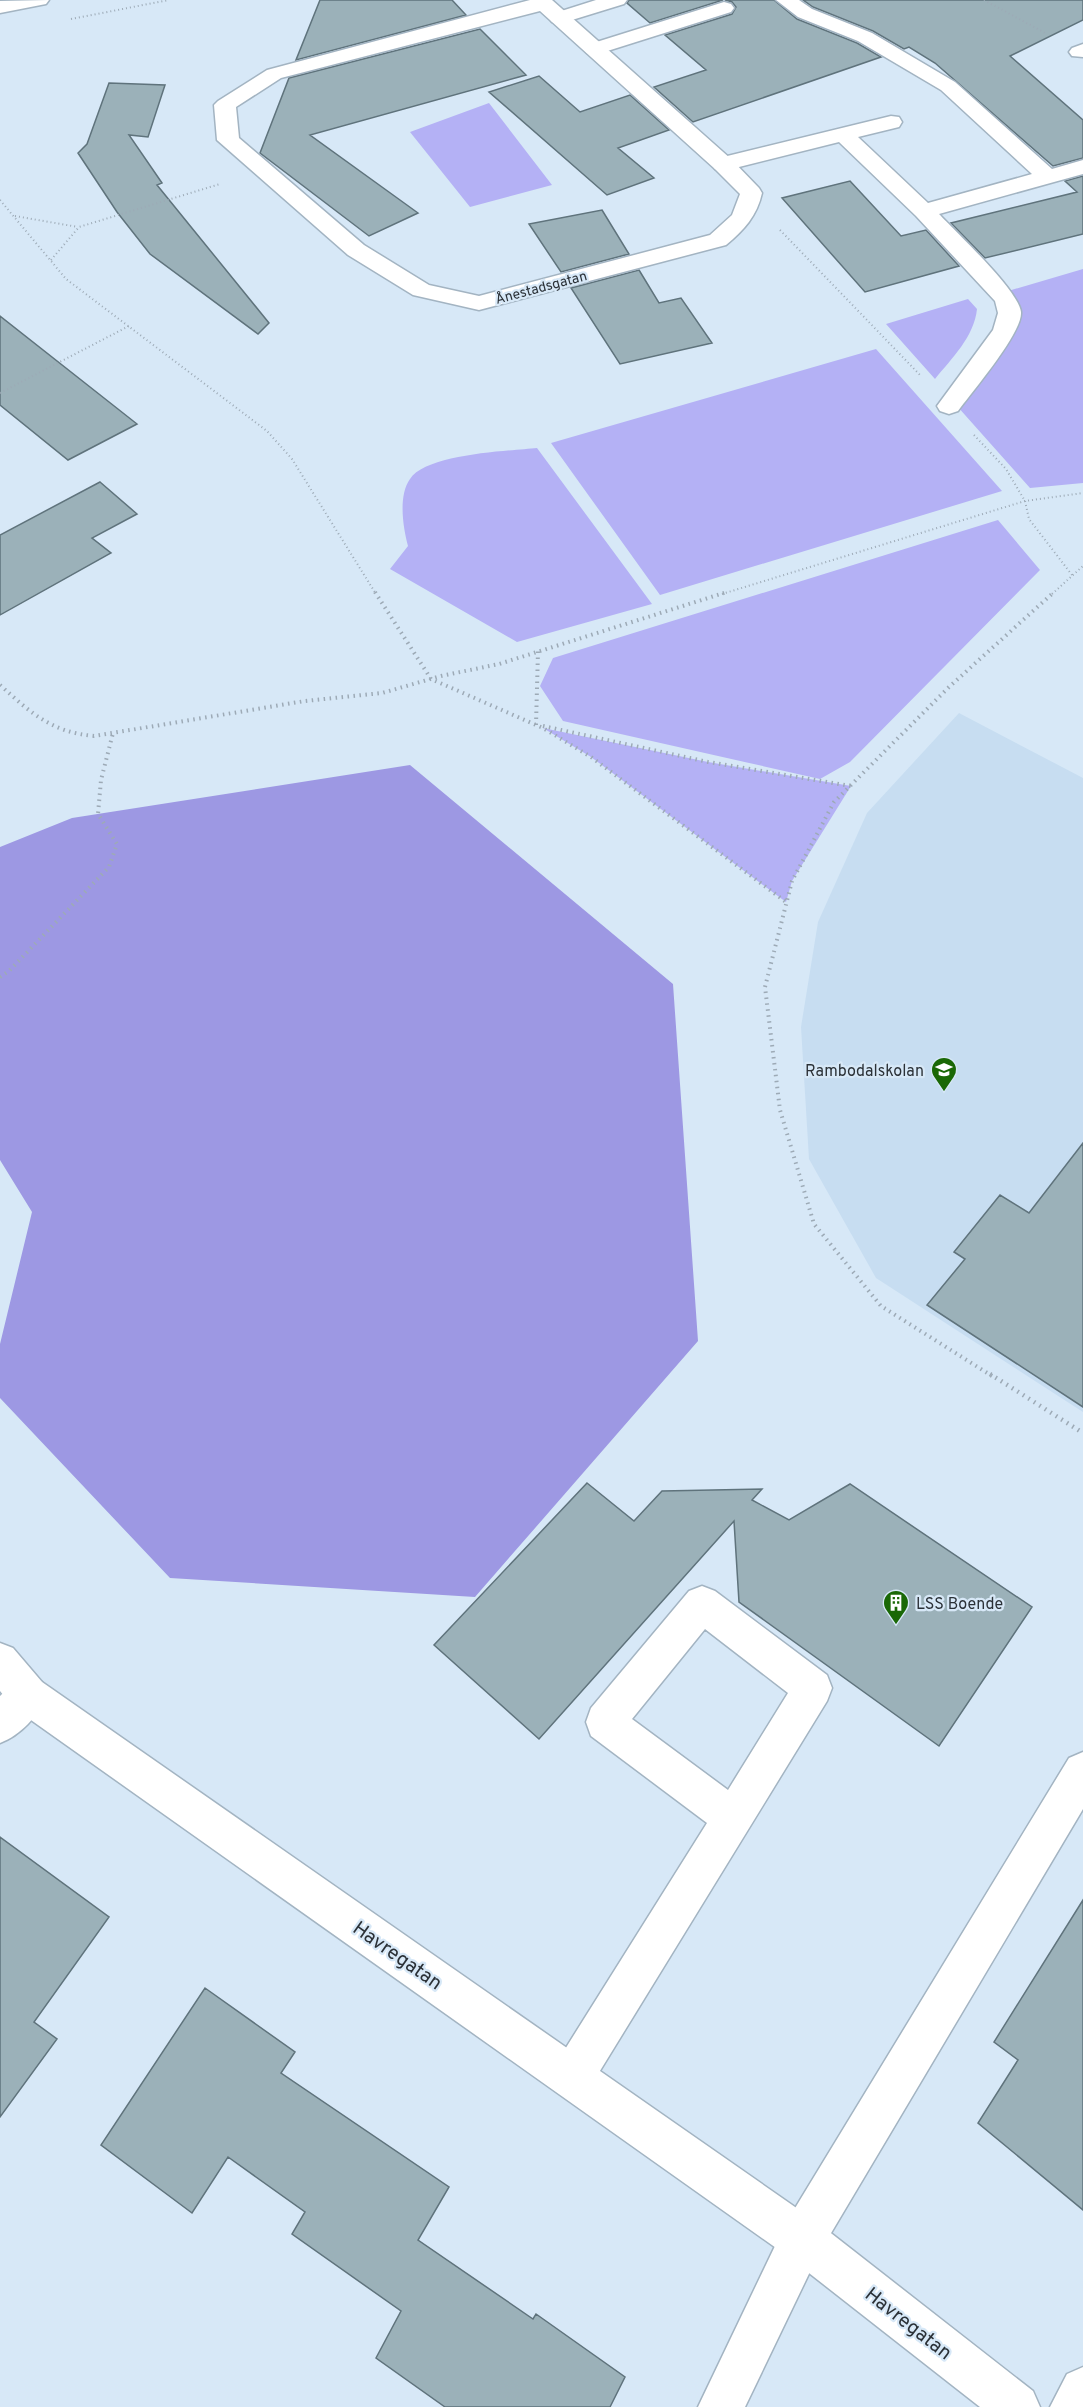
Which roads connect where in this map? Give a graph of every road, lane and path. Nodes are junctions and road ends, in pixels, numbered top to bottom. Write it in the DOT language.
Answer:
graph roads {
  1 [pos="39,0"];
  2 [pos="169,0"];
  3 [pos="617,0"];
  4 [pos="786,0"];
  5 [pos="984,0"];
  6 [pos="0,7"];
  7 [pos="548,7"];
  8 [pos="724,8"];
  9 [pos="70,19"];
  10 [pos="594,49"];
  11 [pos="1081,51"];
  12 [pos="891,122"];
  13 [pos="843,134"];
  14 [pos="723,164"];
  15 [pos="1083,167"];
  16 [pos="264,170"];
  17 [pos="1047,176"];
  18 [pos="0,200"];
  19 [pos="748,211"];
  20 [pos="924,211"];
  21 [pos="13,216"];
  22 [pos="79,227"];
  23 [pos="51,260"];
  24 [pos="129,326"];
  25 [pos="0,393"];
  26 [pos="949,406"];
  27 [pos="1083,493"];
  28 [pos="1024,501"];
  29 [pos="1083,566"];
  30 [pos="1072,575"];
  31 [pos="538,651"];
  32 [pos="431,679"];
  33 [pos="0,685"];
  34 [pos="535,725"];
  35 [pos="113,733"];
  36 [pos="851,786"];
  37 [pos="786,902"];
  38 [pos="0,977"];
  39 [pos="1083,1433"];
  40 [pos="0,1661"];
  41 [pos="28,1695"];
  42 [pos="0,1724"];
  43 [pos="1083,1772"];
  44 [pos="733,1818"];
  45 [pos="572,2078"];
  46 [pos="802,2239"];
  47 [pos="1083,2390"];
  48 [pos="721,2407"];
  49 [pos="1017,2407"];
  50 [pos="1073,2407"];
  1 -- 6 [label="street"];
  2 -- 9 [label="path"];
  3 -- 7 [label="street"];
  4 -- 17 [label="street"];
  5 -- 11 [label="path"];
  7 -- 10 [label="street"];
  7 -- 16 [label="street, Ånestadsgatan"];
  8 -- 10 [label="street"];
  10 -- 14 [label="street"];
  12 -- 13 [label="street"];
  13 -- 14 [label="street"];
  13 -- 20 [label="street"];
  14 -- 19 [label="street"];
  15 -- 17 [label="street"];
  16 -- 19 [label="street, Ånestadsgatan"];
  16 -- 22 [label="path"];
  17 -- 20 [label="street"];
  18 -- 21 [label="path"];
  19 -- 26 [label="path"];
  20 -- 26 [label="street"];
  21 -- 22 [label="path"];
  21 -- 23 [label="path"];
  22 -- 23 [label="path"];
  23 -- 24 [label="path"];
  24 -- 25 [label="path"];
  24 -- 32 [label="path"];
  26 -- 28 [label="path"];
  27 -- 28 [label="path"];
  28 -- 30 [label="path"];
  28 -- 31 [label="path"];
  29 -- 30 [label="path"];
  30 -- 36 [label="path"];
  31 -- 32 [label="path"];
  31 -- 34 [label="path"];
  32 -- 34 [label="path"];
  32 -- 35 [label="path"];
  33 -- 35 [label="path"];
  34 -- 36 [label="path"];
  34 -- 37 [label="path"];
  35 -- 38 [label="path"];
  36 -- 37 [label="path"];
  37 -- 39 [label="path"];
  40 -- 41 [label="street"];
  41 -- 42 [label="street"];
  41 -- 45 [label="street, Havregatan"];
  43 -- 46 [label="street"];
  44 -- 44 [label="street"];
  44 -- 45 [label="street"];
  45 -- 46 [label="street, Havregatan"];
  46 -- 48 [label="street"];
  46 -- 49 [label="street, Havregatan"];
  47 -- 50 [label="street"];
}
